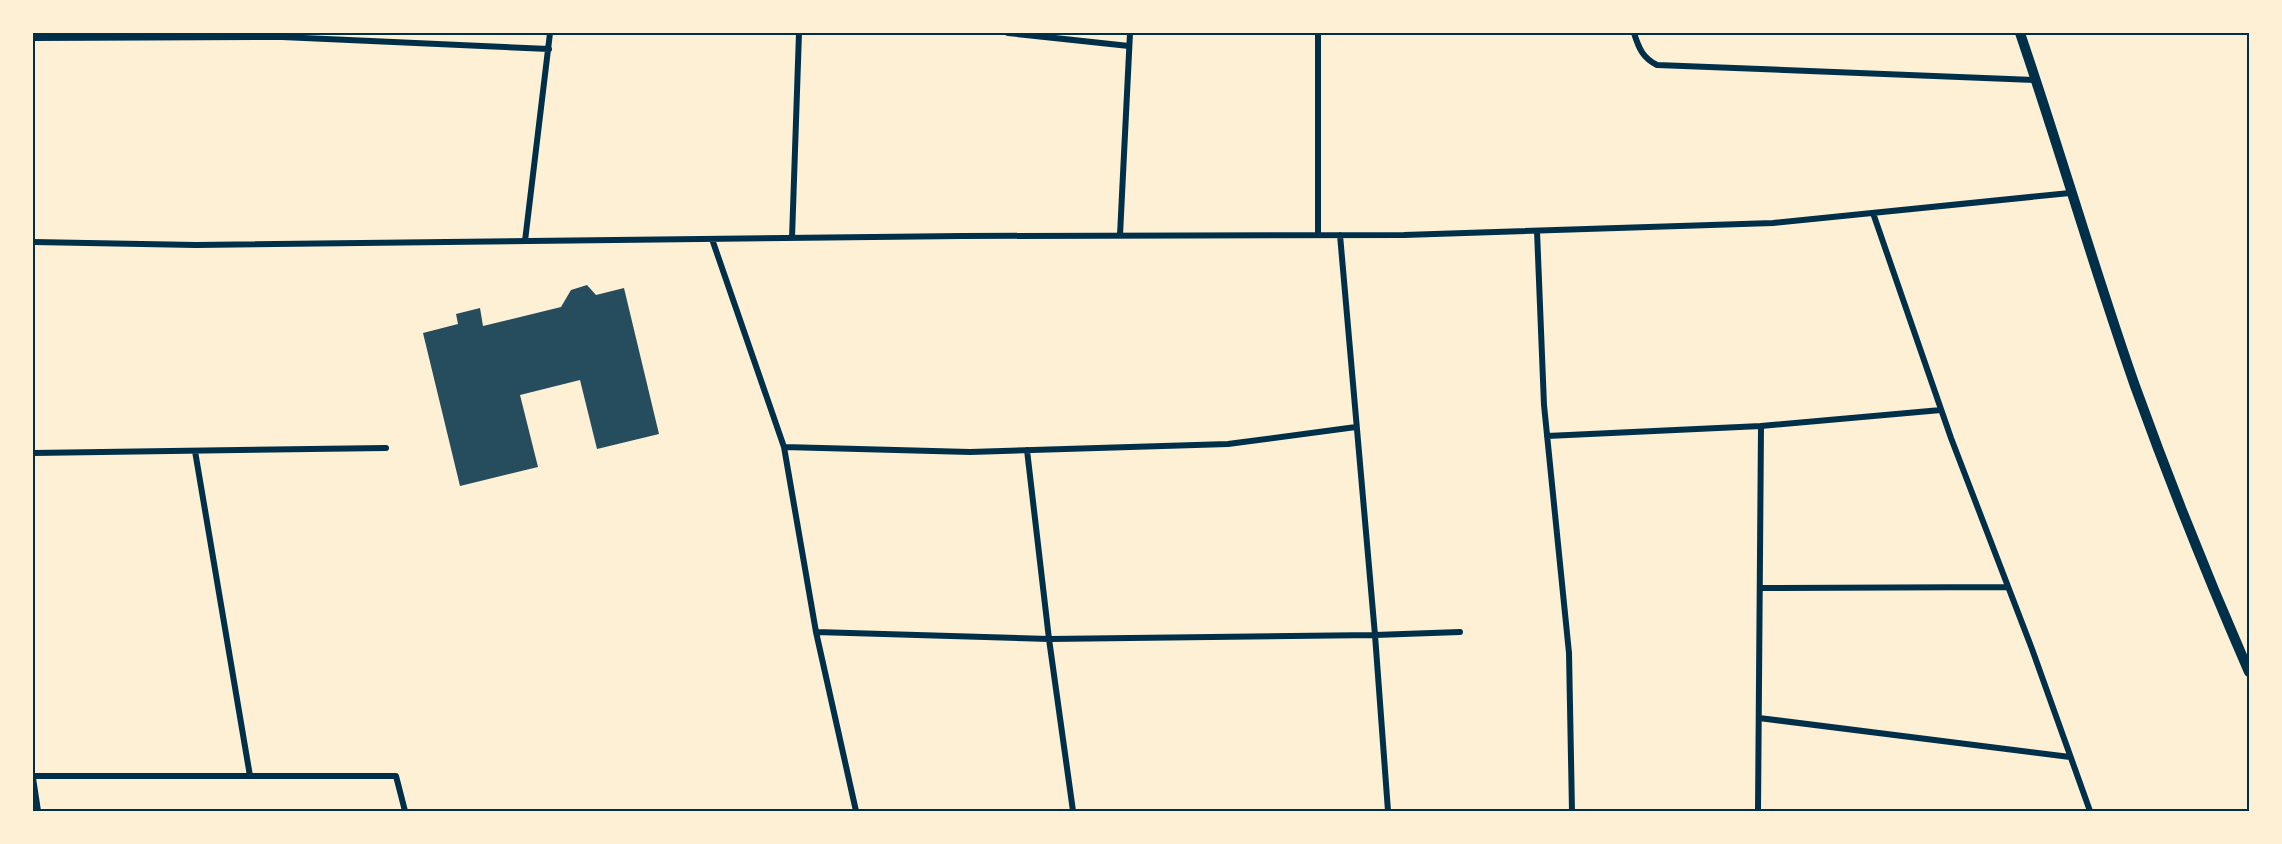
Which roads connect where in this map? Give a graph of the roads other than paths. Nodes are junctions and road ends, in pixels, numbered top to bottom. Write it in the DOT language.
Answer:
graph roads {
  1 [pos="550,33"];
  2 [pos="799,33"];
  3 [pos="1008,33"];
  4 [pos="1130,33"];
  5 [pos="1318,33"];
  6 [pos="1634,33"];
  7 [pos="2020,33"];
  8 [pos="283,35"];
  9 [pos="33,38"];
  10 [pos="1129,46"];
  11 [pos="549,49"];
  12 [pos="2036,80"];
  13 [pos="2070,193"];
  14 [pos="1873,213"];
  15 [pos="1537,231"];
  16 [pos="1318,235"];
  17 [pos="1340,235"];
  18 [pos="1120,236"];
  19 [pos="792,238"];
  20 [pos="712,239"];
  21 [pos="525,241"];
  22 [pos="33,242"];
  23 [pos="1941,410"];
  24 [pos="1761,426"];
  25 [pos="1356,427"];
  26 [pos="1547,436"];
  27 [pos="784,447"];
  28 [pos="386,448"];
  29 [pos="1027,450"];
  30 [pos="195,451"];
  31 [pos="33,453"];
  32 [pos="2008,587"];
  33 [pos="1760,588"];
  34 [pos="816,632"];
  35 [pos="1460,632"];
  36 [pos="1375,635"];
  37 [pos="1049,639"];
  38 [pos="2249,672"];
  39 [pos="1759,718"];
  40 [pos="2070,757"];
  41 [pos="250,776"];
  42 [pos="33,777"];
  43 [pos="38,811"];
  44 [pos="405,811"];
  45 [pos="856,811"];
  46 [pos="1073,811"];
  47 [pos="1388,811"];
  48 [pos="1572,811"];
  49 [pos="1758,811"];
  50 [pos="2090,811"];
  1 -- 11 [label="street"];
  2 -- 19 [label="street"];
  3 -- 10 [label="street"];
  4 -- 10 [label="street"];
  5 -- 16 [label="street"];
  6 -- 12 [label="street"];
  7 -- 12 [label="street"];
  8 -- 9 [label="street"];
  8 -- 11 [label="street"];
  10 -- 18 [label="street"];
  11 -- 21 [label="street"];
  12 -- 13 [label="street"];
  13 -- 14 [label="street"];
  13 -- 38 [label="street"];
  14 -- 15 [label="street"];
  14 -- 23 [label="street"];
  15 -- 17 [label="street"];
  15 -- 26 [label="street"];
  16 -- 17 [label="street"];
  16 -- 18 [label="street"];
  17 -- 25 [label="street"];
  18 -- 19 [label="street"];
  19 -- 20 [label="street"];
  20 -- 21 [label="street"];
  20 -- 27 [label="street"];
  21 -- 22 [label="street"];
  23 -- 24 [label="street"];
  23 -- 32 [label="street"];
  24 -- 26 [label="street"];
  24 -- 33 [label="street"];
  25 -- 29 [label="street"];
  25 -- 36 [label="street"];
  26 -- 48 [label="street"];
  27 -- 29 [label="street"];
  27 -- 34 [label="street"];
  28 -- 30 [label="street"];
  29 -- 37 [label="street"];
  30 -- 31 [label="street"];
  30 -- 41 [label="street"];
  32 -- 33 [label="street"];
  32 -- 40 [label="street"];
  33 -- 39 [label="street"];
  34 -- 37 [label="street"];
  34 -- 45 [label="street"];
  35 -- 36 [label="street"];
  36 -- 37 [label="street"];
  36 -- 47 [label="street"];
  37 -- 46 [label="street"];
  39 -- 40 [label="street"];
  39 -- 49 [label="street"];
  40 -- 50 [label="street"];
  41 -- 42 [label="street"];
  41 -- 44 [label="street"];
  42 -- 43 [label="street"];
}
